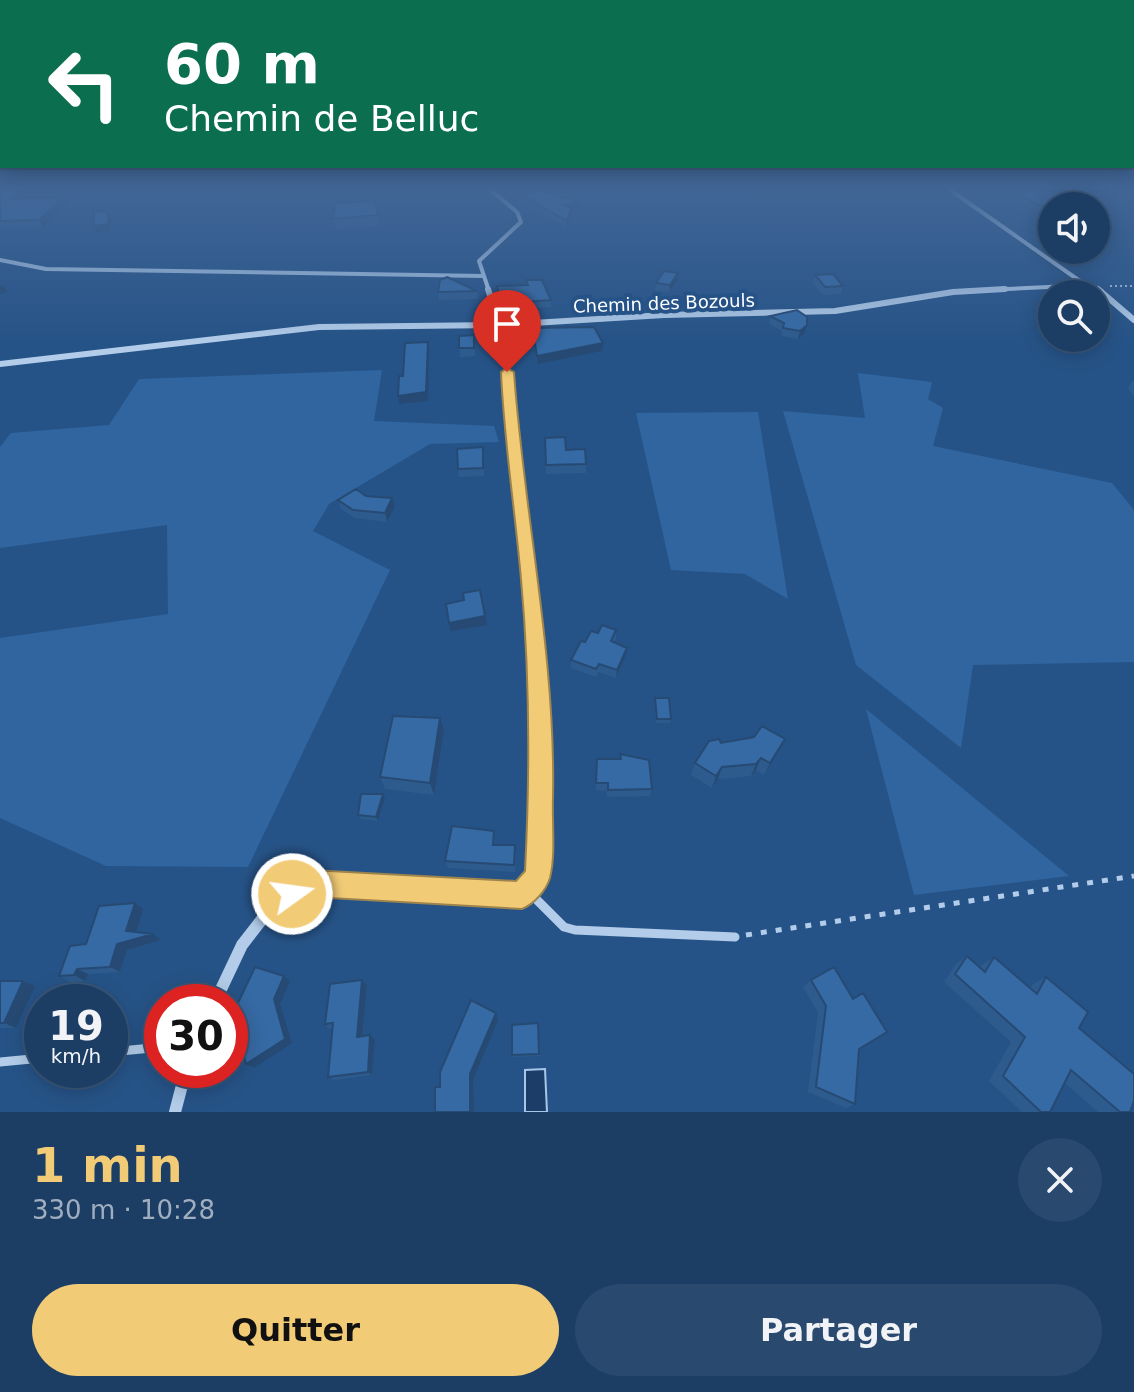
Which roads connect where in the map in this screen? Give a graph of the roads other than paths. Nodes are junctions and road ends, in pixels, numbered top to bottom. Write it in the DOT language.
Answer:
graph roads {
  1 [pos="503,239"];
  2 [pos="1022,239"];
  3 [pos="0,260"];
  4 [pos="484,276"];
  5 [pos="1083,280"];
  6 [pos="1038,288"];
  7 [pos="1110,298"];
  8 [pos="1134,320"];
  9 [pos="499,325"];
  10 [pos="0,364"];
  11 [pos="528,891"];
  12 [pos="735,937"];
  13 [pos="224,984"];
  14 [pos="24,1060"];
  15 [pos="0,1062"];
  16 [pos="181,1088"];
  17 [pos="175,1112"];
  1 -- 4 [label="street"];
  2 -- 5 [label="street"];
  3 -- 4 [label="street"];
  4 -- 9 [label="street"];
  6 -- 9 [label="street, Chemin des Bozouls"];
  7 -- 8 [label="street"];
  9 -- 10 [label="street, Chemin des Bozouls"];
  9 -- 11 [label="street"];
  11 -- 12 [label="lane"];
  11 -- 13 [label="street"];
  14 -- 15 [label="lane"];
  16 -- 17 [label="street"];
}
